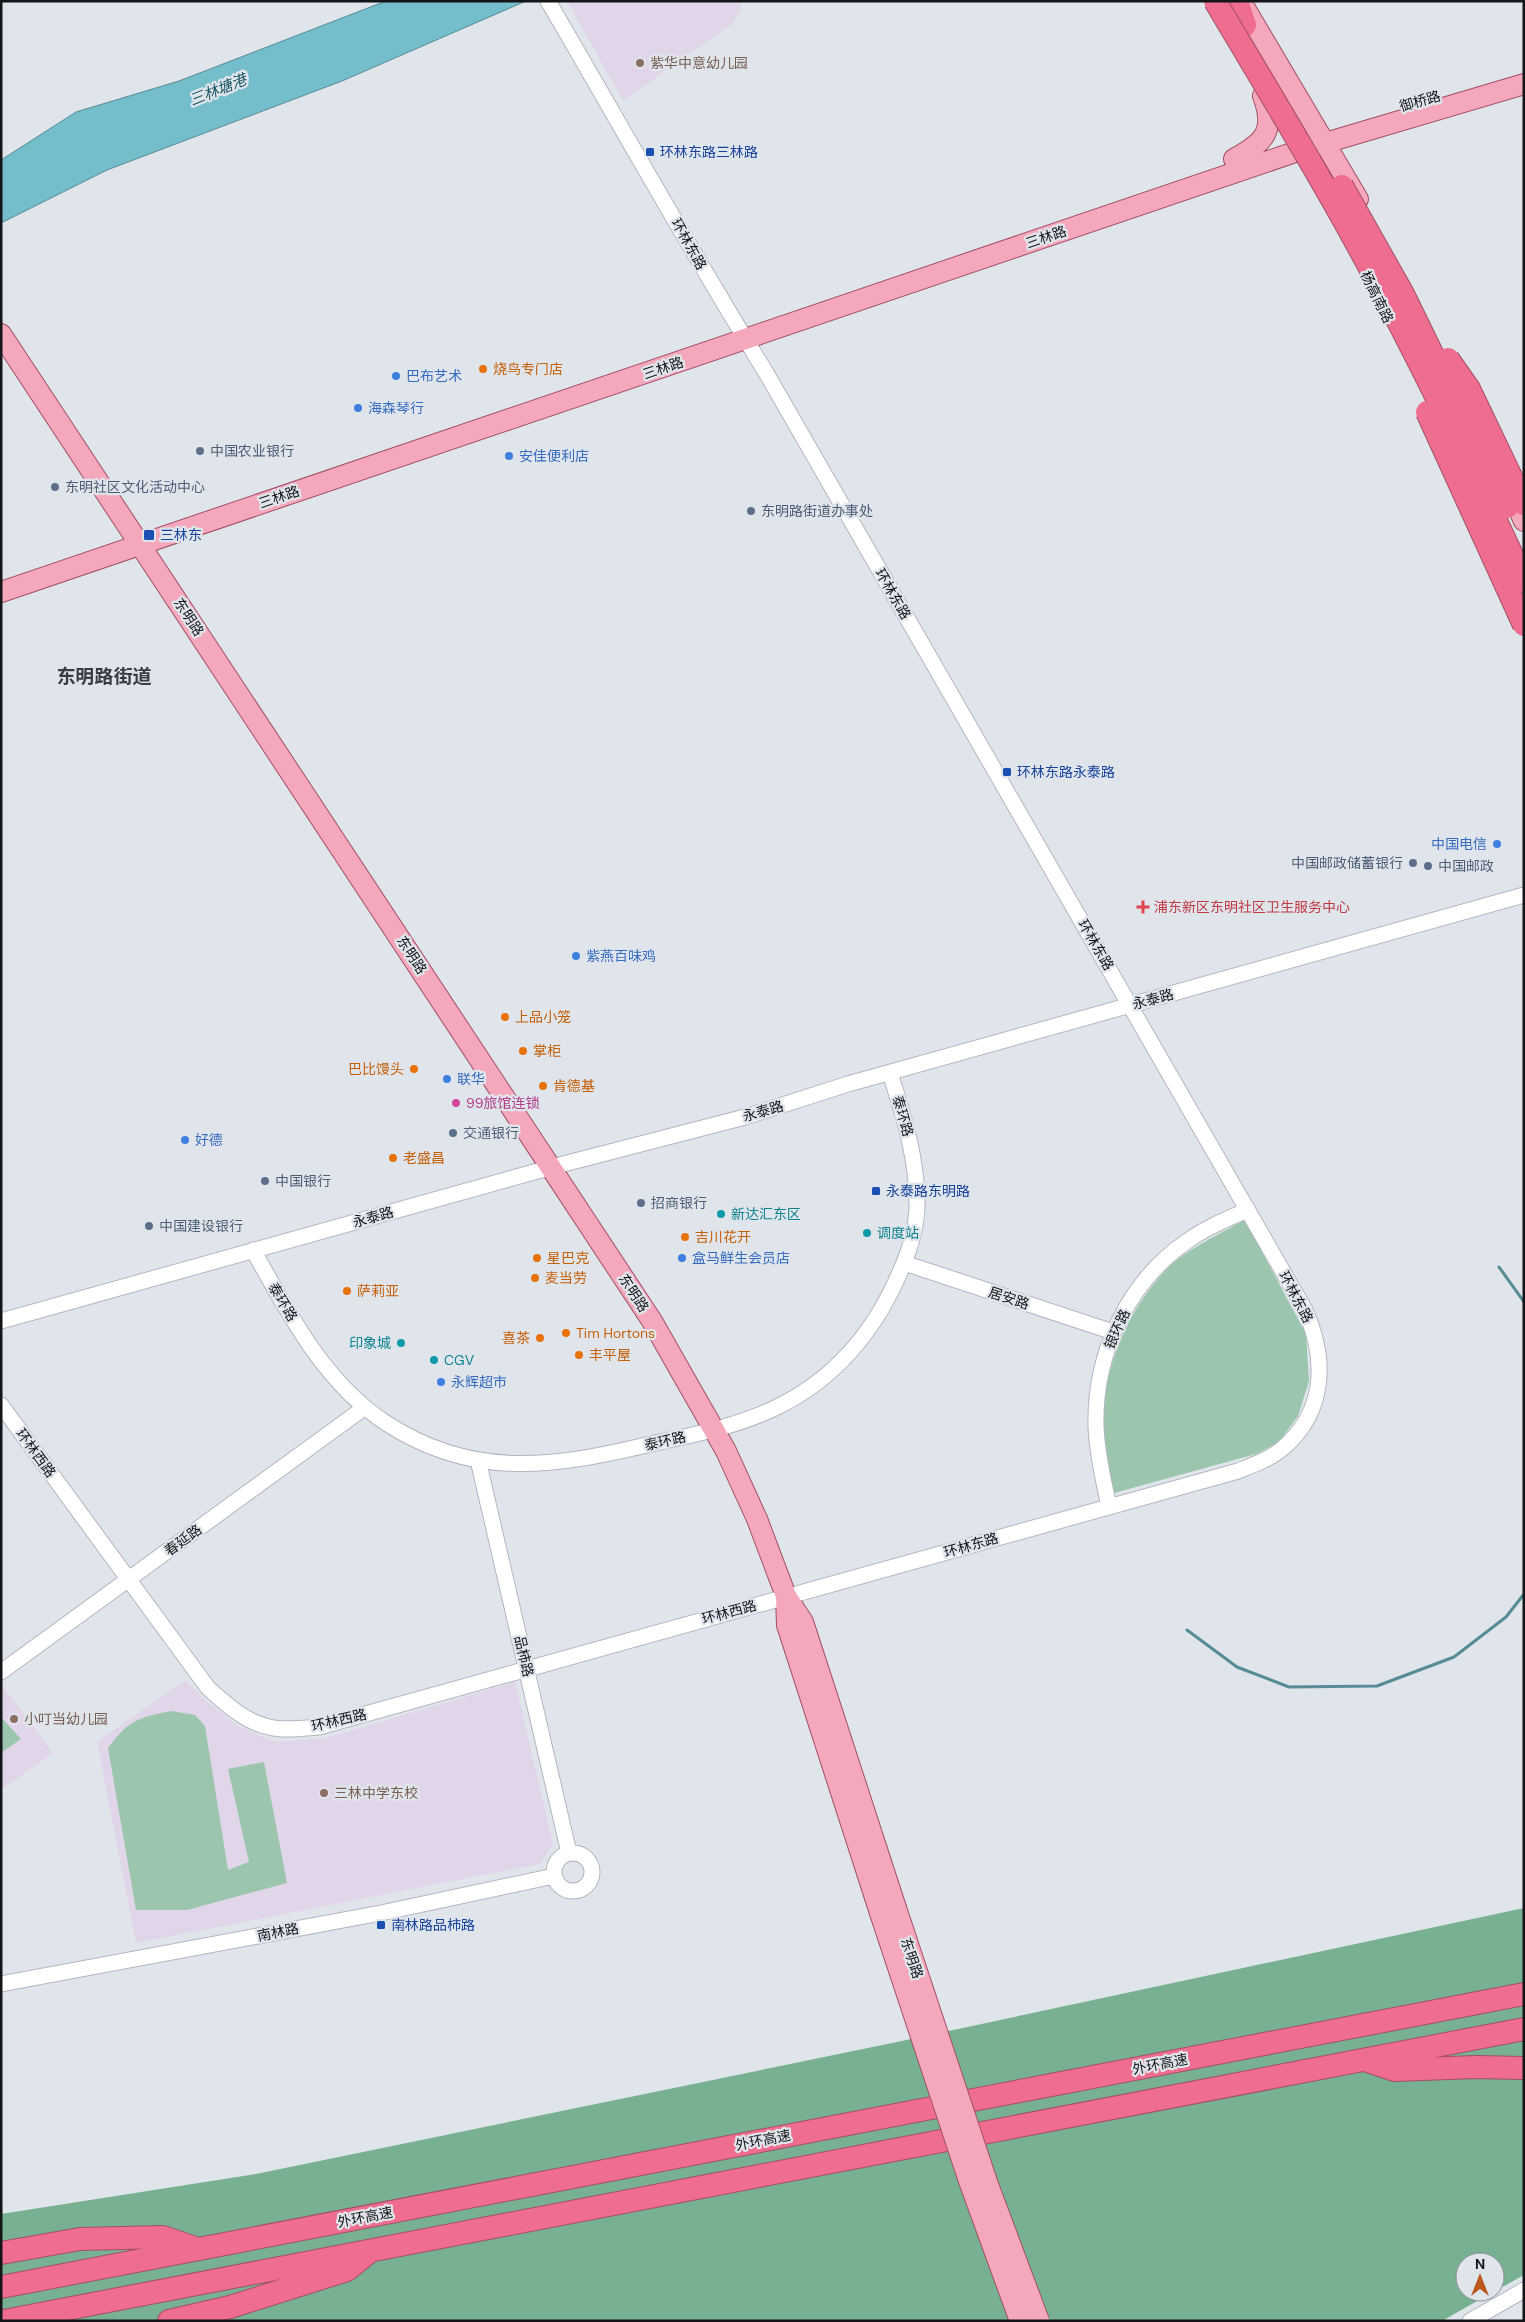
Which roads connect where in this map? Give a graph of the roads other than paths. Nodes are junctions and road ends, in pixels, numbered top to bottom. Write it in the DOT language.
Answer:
graph roads {
  1 [pos="548,1"];
  2 [pos="1205,1"];
  3 [pos="1215,1"];
  4 [pos="1231,1"];
  5 [pos="1239,1"];
  6 [pos="1239,29"];
  7 [pos="1524,72"];
  8 [pos="1524,84"];
  9 [pos="1263,96"];
  10 [pos="1364,131"];
  11 [pos="1321,137"];
  12 [pos="1294,146"];
  13 [pos="1234,159"];
  14 [pos="1340,168"];
  15 [pos="1396,301"];
  16 [pos="1,334"];
  17 [pos="742,334"];
  18 [pos="1524,504"];
  19 [pos="1524,520"];
  20 [pos="138,539"];
  21 [pos="1524,544"];
  22 [pos="1,579"];
  23 [pos="1524,581"];
  24 [pos="1,592"];
  25 [pos="1524,607"];
  26 [pos="1524,625"];
  27 [pos="1524,895"];
  28 [pos="1130,1005"];
  29 [pos="890,1073"];
  30 [pos="552,1167"];
  31 [pos="1248,1210"];
  32 [pos="253,1250"];
  33 [pos="904,1263"];
  34 [pos="1,1321"];
  35 [pos="1113,1332"];
  36 [pos="1,1405"];
  37 [pos="364,1408"];
  38 [pos="715,1430"];
  39 [pos="478,1460"];
  40 [pos="1109,1506"];
  41 [pos="129,1579"];
  42 [pos="786,1596"];
  43 [pos="527,1668"];
  44 [pos="1,1672"];
  45 [pos="569,1853"];
  46 [pos="554,1876"];
  47 [pos="888,1910"];
  48 [pos="1,1984"];
  49 [pos="1524,1994"];
  50 [pos="1524,2029"];
  51 [pos="1364,2059"];
  52 [pos="1524,2068"];
  53 [pos="199,2249"];
  54 [pos="370,2250"];
  55 [pos="1,2253"];
  56 [pos="1,2287"];
  57 [pos="1524,2290"];
  58 [pos="4,2321"];
  59 [pos="169,2321"];
  60 [pos="1020,2321"];
  61 [pos="1039,2321"];
  62 [pos="1470,2321"];
  1 -- 17 [label="street, 环林东路"];
  2 -- 6 [label="highway, bridge"];
  2 -- 9 [label="main road, 杨高南路"];
  3 -- 6 [label="highway, 杨高南路, bridge"];
  4 -- 6 [label="highway, 杨高南路"];
  5 -- 6 [label="highway"];
  5 -- 11 [label="main road, 杨高南路"];
  6 -- 15 [label="highway, 杨高南路, bridge"];
  7 -- 11 [label="main road, 御桥路"];
  8 -- 10 [label="main road, 御桥路"];
  9 -- 12 [label="main road, 杨高南路"];
  9 -- 13 [label="main road"];
  10 -- 11 [label="main road, 御桥路"];
  10 -- 14 [label="main road"];
  11 -- 12 [label="main road, 三林路"];
  11 -- 14 [label="main road, 杨高南路"];
  12 -- 13 [label="main road, 三林路"];
  12 -- 15 [label="main road, 杨高南路"];
  12 -- 17 [label="main road, 三林路"];
  13 -- 17 [label="main road, 三林路"];
  14 -- 15 [label="main road, 杨高南路"];
  15 -- 18 [label="highway, bridge"];
  15 -- 19 [label="main road, 杨高南路"];
  15 -- 21 [label="highway, 杨高南路, bridge"];
  15 -- 23 [label="highway, 杨高南路, bridge"];
  15 -- 25 [label="main road, 杨高南路"];
  15 -- 26 [label="highway, bridge"];
  16 -- 20 [label="main road, 东明路"];
  17 -- 20 [label="main road, 三林路"];
  17 -- 28 [label="street, 环林东路"];
  20 -- 22 [label="main road, 三林路"];
  20 -- 24 [label="main road, 三林路"];
  20 -- 30 [label="main road, 东明路"];
  27 -- 28 [label="street, 永泰路"];
  28 -- 29 [label="street, 永泰路"];
  28 -- 31 [label="street, 环林东路"];
  29 -- 30 [label="street, 永泰路"];
  29 -- 33 [label="street, 泰环路"];
  30 -- 32 [label="street, 永泰路"];
  30 -- 38 [label="main road, 东明路"];
  31 -- 35 [label="street, 银环路"];
  31 -- 40 [label="street, 环林东路"];
  32 -- 34 [label="street, 永泰路"];
  32 -- 37 [label="street, 泰环路"];
  33 -- 35 [label="street, 居安路"];
  33 -- 38 [label="street, 泰环路"];
  35 -- 40 [label="street, 银环路"];
  36 -- 41 [label="street, 环林西路"];
  37 -- 39 [label="street, 泰环路"];
  37 -- 41 [label="street, 春延路"];
  38 -- 39 [label="street, 泰环路"];
  38 -- 42 [label="main road, 东明路"];
  39 -- 43 [label="street, 品柿路"];
  40 -- 42 [label="street, 环林东路"];
  41 -- 43 [label="street, 环林西路"];
  41 -- 44 [label="street, 春延路"];
  42 -- 43 [label="street, 环林西路"];
  42 -- 47 [label="main road, 东明路"];
  43 -- 45 [label="street, 品柿路"];
  45 -- 46 [label="street"];
  45 -- 46 [label="street"];
  46 -- 48 [label="street, 南林路"];
  47 -- 60 [label="main road, 东明路, bridge"];
  47 -- 61 [label="main road, 东明路, bridge"];
  49 -- 53 [label="highway, 外环高速"];
  50 -- 51 [label="highway"];
  51 -- 52 [label="highway"];
  51 -- 54 [label="highway"];
  53 -- 55 [label="highway"];
  53 -- 56 [label="highway, 外环高速"];
  54 -- 58 [label="highway"];
  54 -- 59 [label="highway"];
  57 -- 62 [label="street"];
}
